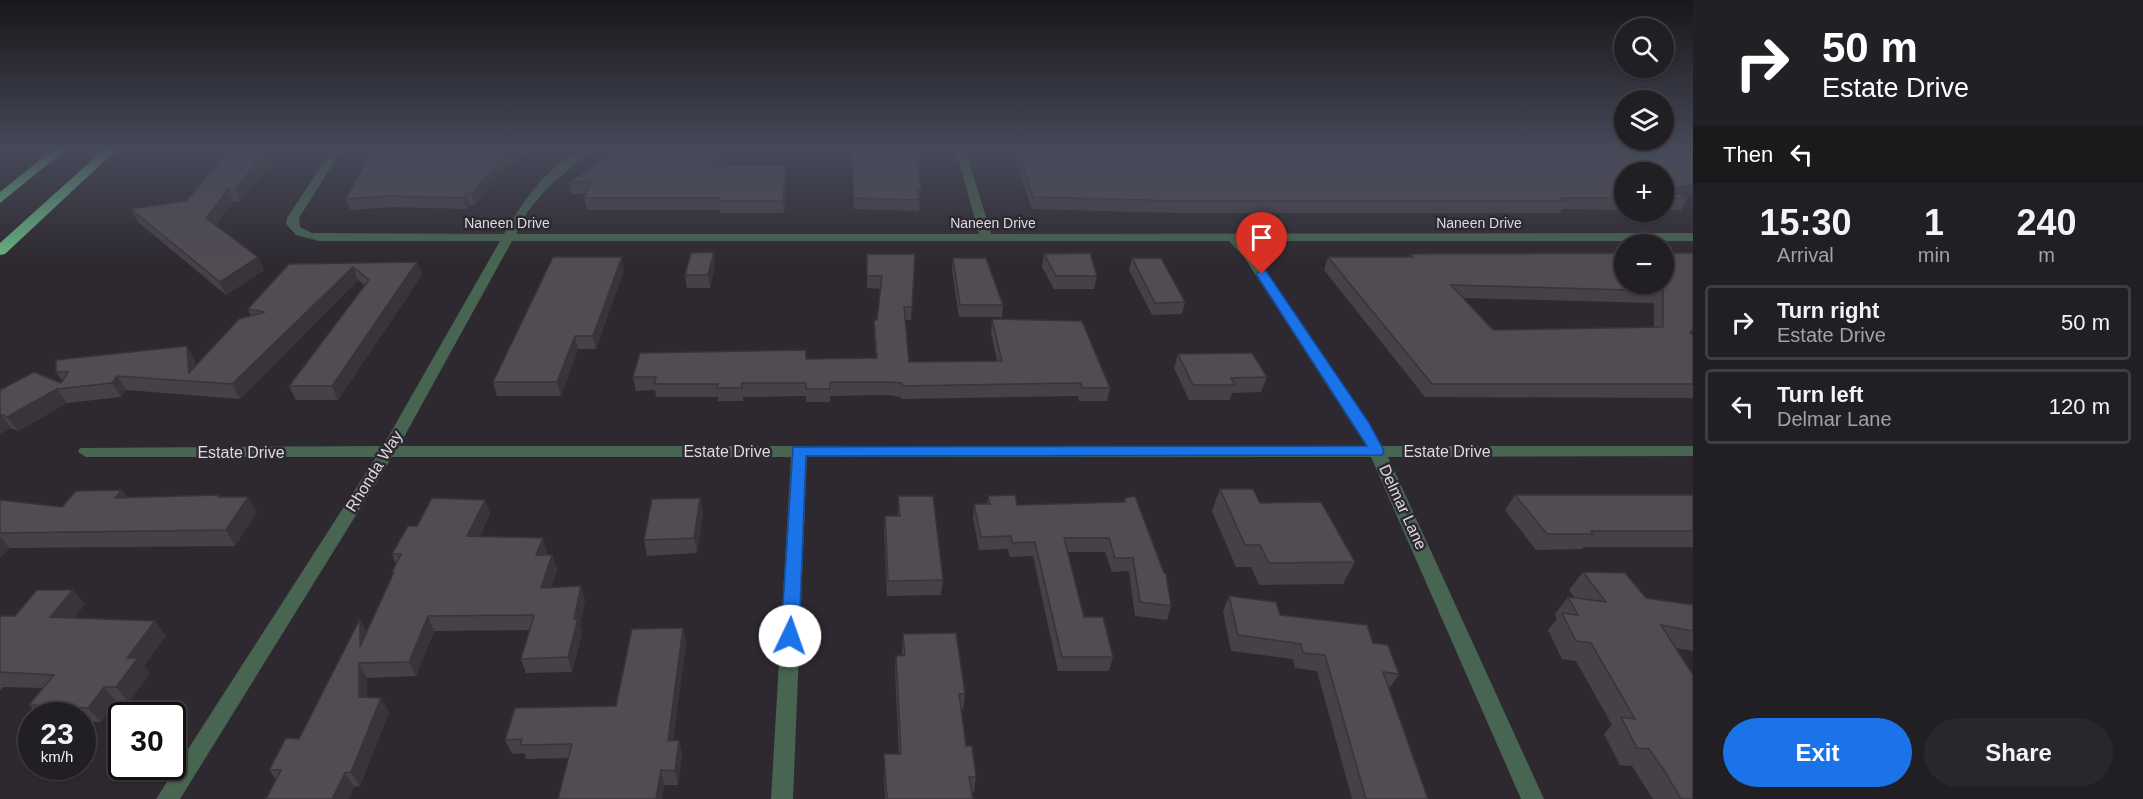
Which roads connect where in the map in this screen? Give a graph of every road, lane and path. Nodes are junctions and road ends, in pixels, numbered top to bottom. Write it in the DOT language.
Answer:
graph roads {
  1 [pos="13,188"];
  2 [pos="68,188"];
  3 [pos="312,188"];
  4 [pos="540,188"];
  5 [pos="972,188"];
  6 [pos="0,199"];
  7 [pos="1693,237"];
  8 [pos="507,238"];
  9 [pos="986,238"];
  10 [pos="1233,238"];
  11 [pos="0,251"];
  12 [pos="388,451"];
  13 [pos="799,451"];
  14 [pos="1377,451"];
  15 [pos="1693,451"];
  16 [pos="86,452"];
  17 [pos="167,799"];
  18 [pos="782,799"];
  19 [pos="1533,799"];
  1 -- 6 [label="highway"];
  2 -- 11 [label="highway"];
  3 -- 8 [label="street, Naneen Drive"];
  4 -- 8 [label="street, Rhonda Way"];
  5 -- 9 [label="street"];
  7 -- 10 [label="street, Naneen Drive"];
  8 -- 9 [label="street, Naneen Drive"];
  8 -- 12 [label="street, Rhonda Way"];
  9 -- 10 [label="street, Naneen Drive"];
  10 -- 14 [label="street, Delmar Lane"];
  12 -- 13 [label="street, Estate Drive"];
  12 -- 16 [label="street, Estate Drive"];
  12 -- 17 [label="street, Rhonda Way"];
  13 -- 14 [label="street, Estate Drive"];
  13 -- 18 [label="street"];
  14 -- 15 [label="street, Estate Drive"];
  14 -- 19 [label="street, Delmar Lane"];
}
